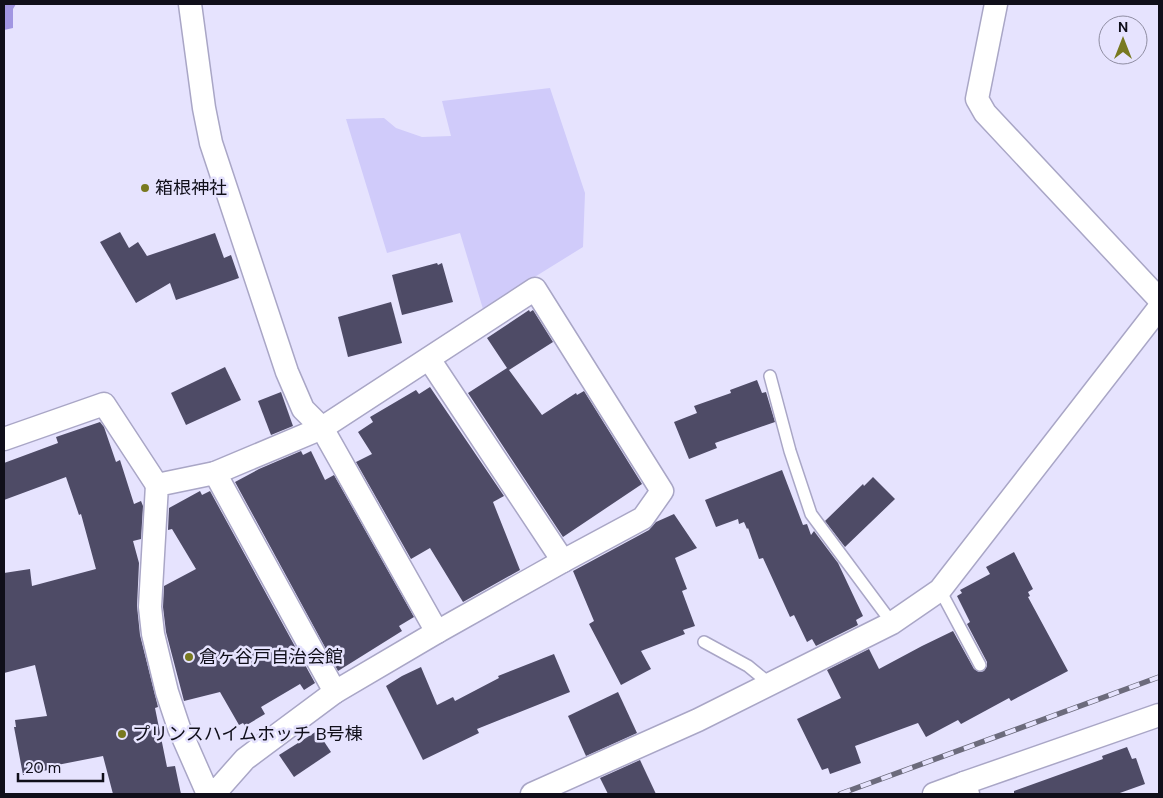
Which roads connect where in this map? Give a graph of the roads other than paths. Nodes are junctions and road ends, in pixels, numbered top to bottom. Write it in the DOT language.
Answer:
graph roads {
  1 [pos="190,4"];
  2 [pos="996,4"];
  3 [pos="1159,299"];
  4 [pos="1159,308"];
  5 [pos="429,358"];
  6 [pos="770,376"];
  7 [pos="322,428"];
  8 [pos="4,439"];
  9 [pos="215,473"];
  10 [pos="157,485"];
  11 [pos="563,561"];
  12 [pos="940,590"];
  13 [pos="892,623"];
  14 [pos="437,632"];
  15 [pos="704,642"];
  16 [pos="980,665"];
  17 [pos="770,684"];
  18 [pos="335,692"];
  19 [pos="1159,715"];
  20 [pos="966,788"];
  21 [pos="217,792"];
  22 [pos="532,794"];
  23 [pos="934,794"];
  1 -- 7 [label="street"];
  2 -- 3 [label="street"];
  4 -- 12 [label="street"];
  5 -- 7 [label="street"];
  5 -- 11 [label="street"];
  5 -- 11 [label="street"];
  6 -- 13 [label="lane"];
  7 -- 9 [label="street"];
  7 -- 14 [label="street"];
  8 -- 10 [label="street"];
  9 -- 10 [label="street"];
  9 -- 18 [label="street"];
  10 -- 21 [label="street"];
  11 -- 14 [label="street"];
  12 -- 13 [label="street"];
  12 -- 16 [label="lane"];
  13 -- 17 [label="street"];
  14 -- 18 [label="street"];
  15 -- 17 [label="lane"];
  17 -- 22 [label="street"];
  18 -- 21 [label="street"];
  19 -- 20 [label="street"];
  20 -- 23 [label="street"];
}
